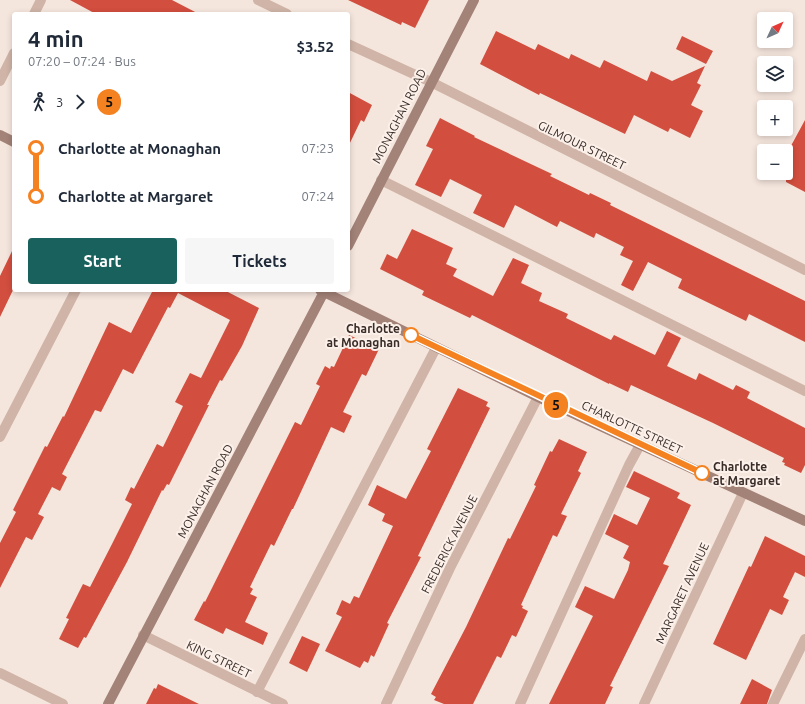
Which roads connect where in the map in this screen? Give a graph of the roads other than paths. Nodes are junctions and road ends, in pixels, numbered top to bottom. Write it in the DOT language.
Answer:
graph roads {
  1 [pos="41,0"];
  2 [pos="258,0"];
  3 [pos="474,0"];
  4 [pos="35,12"];
  5 [pos="283,12"];
  6 [pos="350,45"];
  7 [pos="12,57"];
  8 [pos="0,81"];
  9 [pos="431,82"];
  10 [pos="0,135"];
  11 [pos="12,141"];
  12 [pos="381,180"];
  13 [pos="350,242"];
  14 [pos="805,270"];
  15 [pos="75,292"];
  16 [pos="322,292"];
  17 [pos="325,292"];
  18 [pos="436,348"];
  19 [pos="805,391"];
  20 [pos="538,397"];
  21 [pos="1,433"];
  22 [pos="640,445"];
  23 [pos="743,492"];
  24 [pos="805,521"];
  25 [pos="143,635"];
  26 [pos="805,639"];
  27 [pos="0,673"];
  28 [pos="257,692"];
  29 [pos="63,704"];
  30 [pos="108,704"];
  31 [pos="283,704"];
  32 [pos="386,704"];
  33 [pos="520,704"];
  34 [pos="644,704"];
  35 [pos="773,704"];
  1 -- 4 [label="street"];
  2 -- 5 [label="street"];
  3 -- 9 [label="main road, MONAGHAN ROAD"];
  6 -- 9 [label="street, GILMOUR STREET"];
  7 -- 8 [label="street"];
  9 -- 12 [label="main road, MONAGHAN ROAD"];
  9 -- 14 [label="street, GILMOUR STREET"];
  10 -- 11 [label="main road"];
  12 -- 13 [label="main road, MONAGHAN ROAD"];
  12 -- 19 [label="street"];
  15 -- 21 [label="street"];
  16 -- 25 [label="main road, MONAGHAN ROAD"];
  17 -- 18 [label="main road, CHARLOTTE STREET"];
  18 -- 20 [label="main road, CHARLOTTE STREET"];
  18 -- 28 [label="street"];
  20 -- 22 [label="main road, CHARLOTTE STREET"];
  20 -- 32 [label="street, FREDERICK AVENUE"];
  22 -- 23 [label="main road, CHARLOTTE STREET"];
  22 -- 33 [label="street"];
  23 -- 24 [label="main road, CHARLOTTE STREET"];
  23 -- 34 [label="street, MARGARET AVENUE"];
  25 -- 28 [label="street, KING STREET"];
  25 -- 30 [label="main road, MONAGHAN ROAD"];
  26 -- 35 [label="street"];
  27 -- 29 [label="street"];
  28 -- 31 [label="street, KING STREET"];
}
